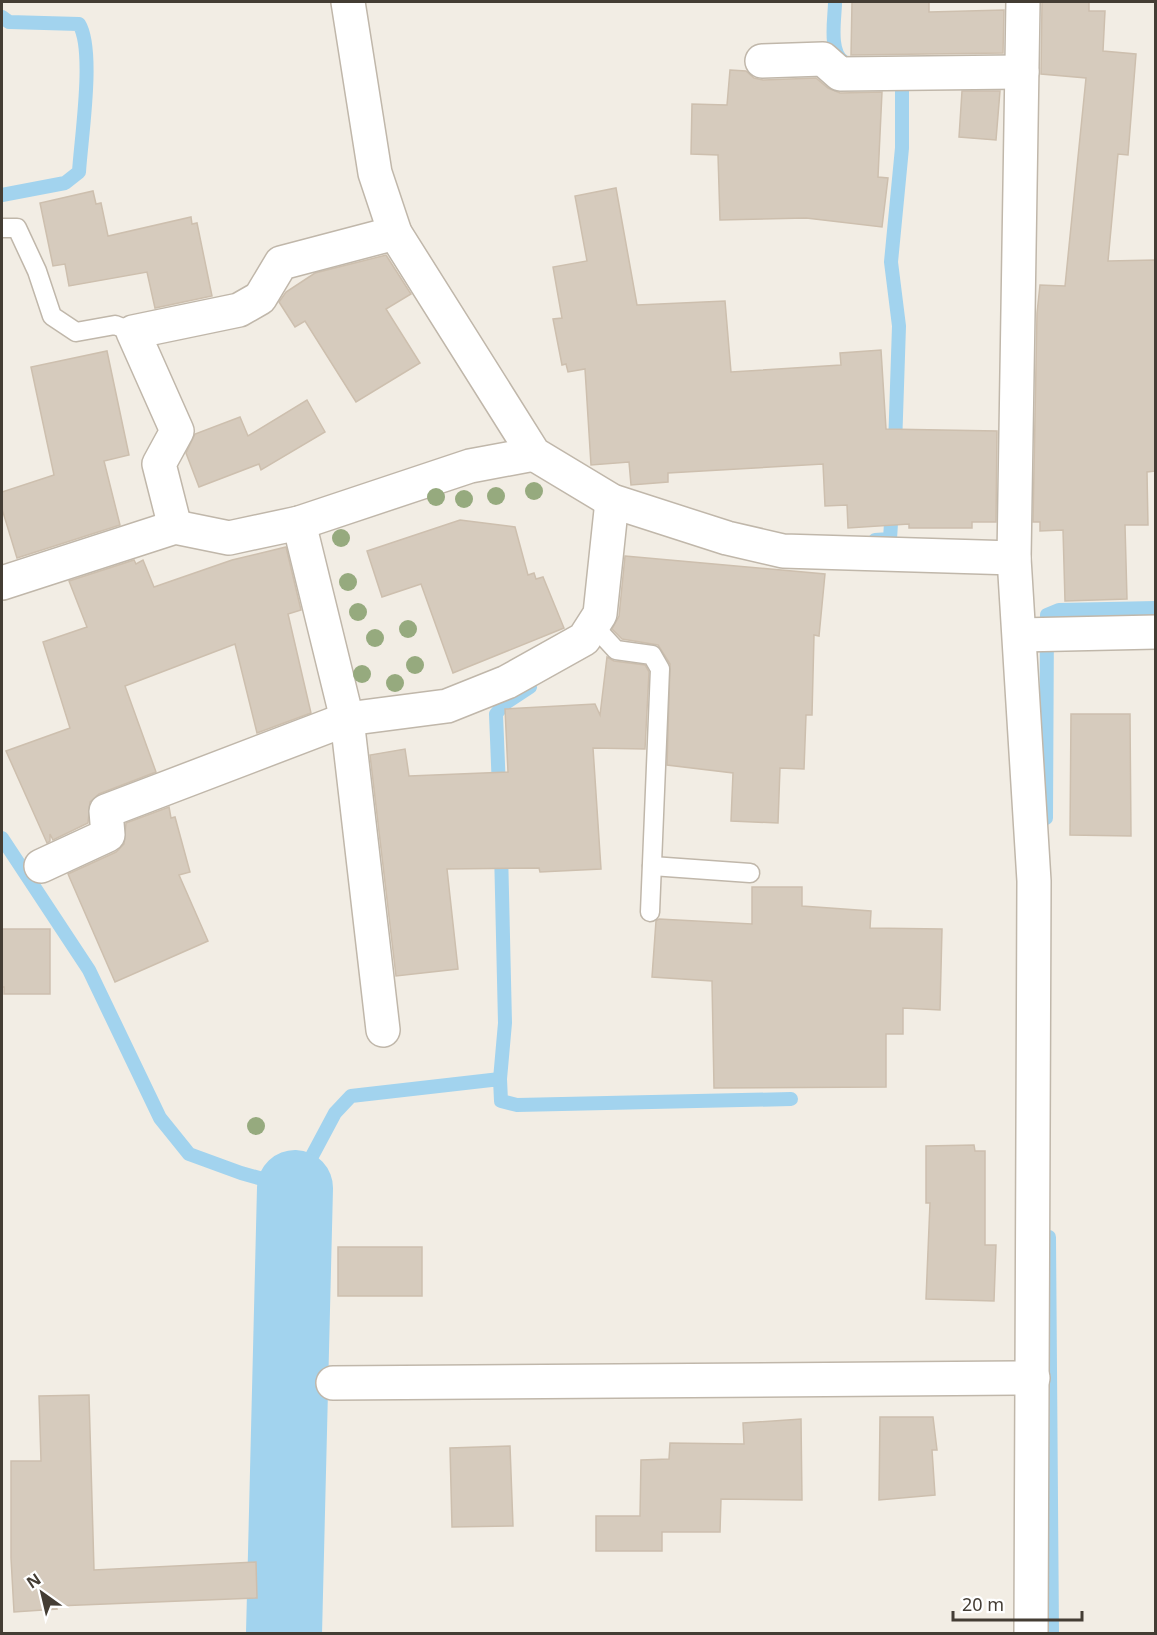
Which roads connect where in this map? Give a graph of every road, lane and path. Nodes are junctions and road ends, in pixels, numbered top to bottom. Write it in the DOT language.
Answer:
graph roads {
  1 [pos="348,2"];
  2 [pos="1023,2"];
  3 [pos="762,61"];
  4 [pos="1022,72"];
  5 [pos="2,228"];
  6 [pos="395,233"];
  7 [pos="134,332"];
  8 [pos="534,454"];
  9 [pos="612,501"];
  10 [pos="299,523"];
  11 [pos="175,527"];
  12 [pos="1014,558"];
  13 [pos="2,583"];
  14 [pos="593,625"];
  15 [pos="1155,632"];
  16 [pos="1024,635"];
  17 [pos="347,719"];
  18 [pos="41,866"];
  19 [pos="652,866"];
  20 [pos="750,873"];
  21 [pos="650,912"];
  22 [pos="383,1030"];
  23 [pos="1033,1378"];
  24 [pos="333,1383"];
  25 [pos="1031,1634"];
  1 -- 6 [label="street"];
  2 -- 4 [label="street"];
  3 -- 4 [label="street"];
  4 -- 12 [label="street"];
  5 -- 7 [label="lane"];
  6 -- 7 [label="street"];
  6 -- 8 [label="street"];
  7 -- 11 [label="street"];
  8 -- 9 [label="street"];
  8 -- 10 [label="street"];
  9 -- 12 [label="street"];
  9 -- 14 [label="street"];
  10 -- 11 [label="street"];
  10 -- 17 [label="street"];
  11 -- 13 [label="street"];
  12 -- 16 [label="street"];
  14 -- 17 [label="street"];
  14 -- 19 [label="lane"];
  15 -- 16 [label="street"];
  16 -- 23 [label="street"];
  17 -- 18 [label="street"];
  17 -- 22 [label="street"];
  19 -- 20 [label="lane"];
  19 -- 21 [label="lane"];
  23 -- 24 [label="street"];
  23 -- 25 [label="street"];
}
